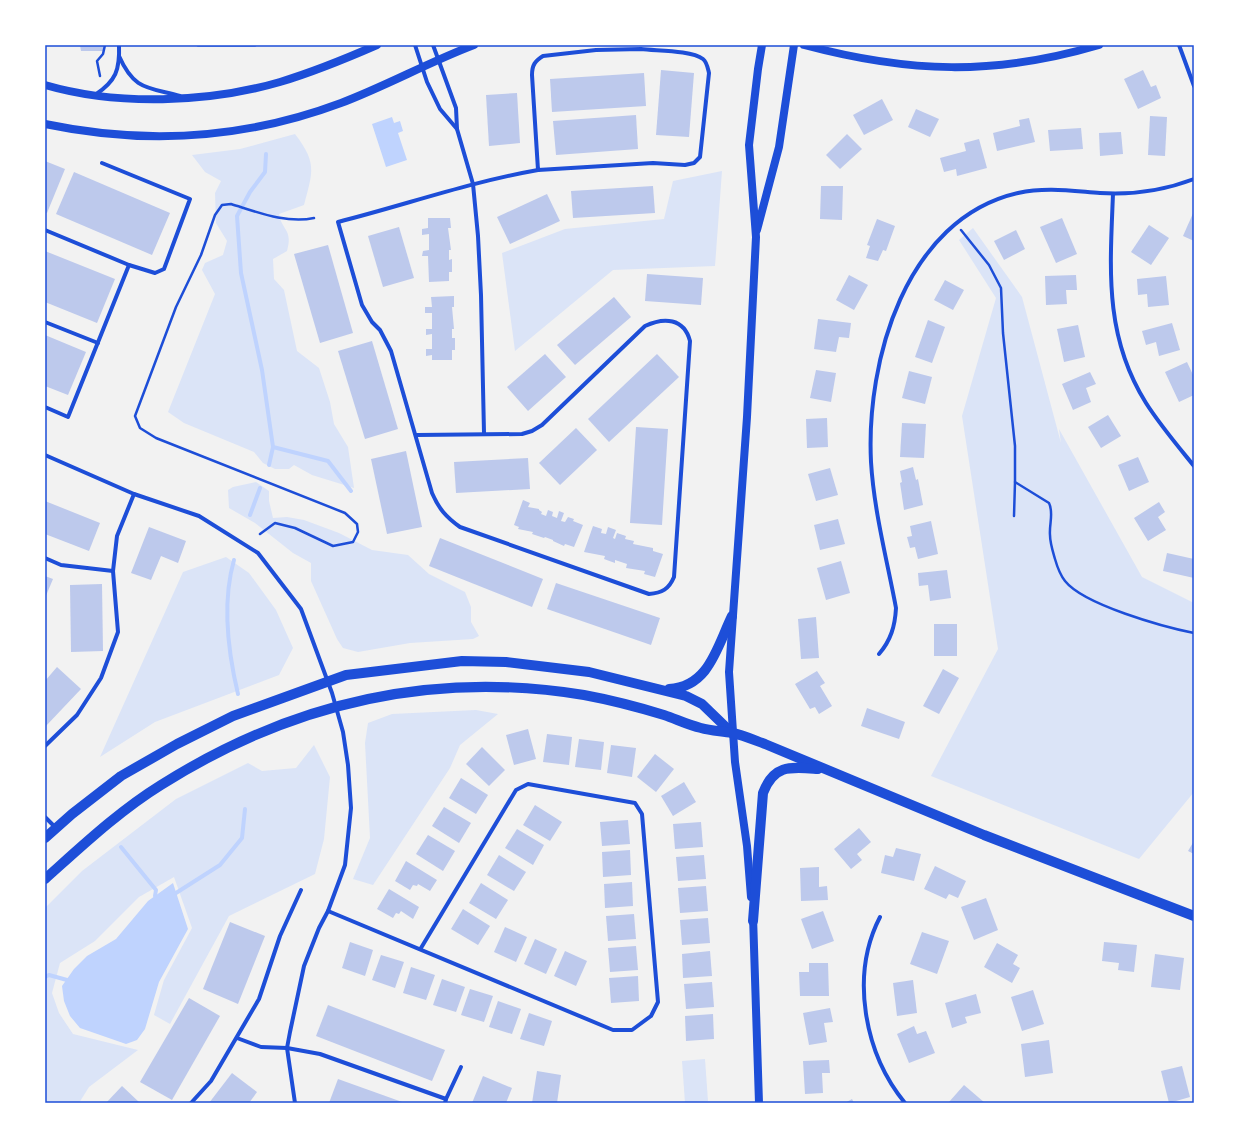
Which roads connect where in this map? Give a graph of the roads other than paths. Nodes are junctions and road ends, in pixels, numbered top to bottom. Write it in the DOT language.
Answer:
graph roads {
  1 [pos="119,45"];
  2 [pos="198,45"];
  3 [pos="220,45"];
  4 [pos="255,45"];
  5 [pos="377,45"];
  6 [pos="415,45"];
  7 [pos="433,45"];
  8 [pos="474,45"];
  9 [pos="762,45"];
  10 [pos="794,45"];
  11 [pos="804,45"];
  12 [pos="1099,45"];
  13 [pos="1179,45"];
  14 [pos="119,56"];
  15 [pos="438,60"];
  16 [pos="422,67"];
  17 [pos="45,85"];
  18 [pos="1194,86"];
  19 [pos="95,94"];
  20 [pos="186,97"];
  21 [pos="45,124"];
  22 [pos="457,129"];
  23 [pos="102,163"];
  24 [pos="538,170"];
  25 [pos="1194,179"];
  26 [pos="473,184"];
  27 [pos="1113,194"];
  28 [pos="45,230"];
  29 [pos="756,237"];
  30 [pos="129,266"];
  31 [pos="45,322"];
  32 [pos="98,343"];
  33 [pos="45,407"];
  34 [pos="484,433"];
  35 [pos="417,435"];
  36 [pos="45,455"];
  37 [pos="1194,466"];
  38 [pos="134,494"];
  39 [pos="45,558"];
  40 [pos="113,571"];
  41 [pos="732,616"];
  42 [pos="879,654"];
  43 [pos="328,682"];
  44 [pos="662,690"];
  45 [pos="336,706"];
  46 [pos="732,733"];
  47 [pos="45,746"];
  48 [pos="827,770"];
  49 [pos="45,817"];
  50 [pos="56,828"];
  51 [pos="45,838"];
  52 [pos="45,879"];
  53 [pos="301,890"];
  54 [pos="328,911"];
  55 [pos="1194,916"];
  56 [pos="880,917"];
  57 [pos="753,921"];
  58 [pos="421,948"];
  59 [pos="237,1038"];
  60 [pos="287,1048"];
  61 [pos="461,1066"];
  62 [pos="445,1101"];
  63 [pos="191,1103"];
  64 [pos="295,1103"];
  65 [pos="759,1103"];
  66 [pos="905,1103"];
  1 -- 14 [label="street"];
  2 -- 3 [label="lane"];
  3 -- 4 [label="lane"];
  5 -- 20 [label="main road"];
  6 -- 16 [label="street"];
  7 -- 15 [label="street"];
  8 -- 15 [label="main road"];
  9 -- 29 [label="main road"];
  10 -- 29 [label="main road"];
  11 -- 12 [label="main road"];
  13 -- 18 [label="street"];
  14 -- 19 [label="street"];
  14 -- 20 [label="street"];
  15 -- 16 [label="main road"];
  15 -- 22 [label="street"];
  16 -- 21 [label="main road"];
  16 -- 22 [label="street"];
  17 -- 19 [label="main road"];
  19 -- 20 [label="main road"];
  22 -- 26 [label="street"];
  23 -- 30 [label="street"];
  24 -- 24 [label="street"];
  24 -- 26 [label="street"];
  25 -- 27 [label="street"];
  26 -- 34 [label="street"];
  26 -- 35 [label="street"];
  27 -- 37 [label="street"];
  27 -- 42 [label="street"];
  28 -- 30 [label="street"];
  29 -- 41 [label="main road"];
  30 -- 32 [label="street"];
  31 -- 32 [label="street"];
  32 -- 33 [label="street"];
  34 -- 35 [label="street"];
  34 -- 35 [label="street"];
  36 -- 38 [label="street"];
  38 -- 40 [label="street"];
  38 -- 43 [label="street"];
  39 -- 40 [label="street"];
  40 -- 47 [label="street"];
  41 -- 44 [label="main road"];
  41 -- 46 [label="main road"];
  43 -- 44 [label="main road"];
  43 -- 45 [label="street"];
  43 -- 50 [label="main road"];
  44 -- 46 [label="main road"];
  45 -- 46 [label="main road"];
  45 -- 52 [label="main road"];
  45 -- 54 [label="street"];
  46 -- 48 [label="main road"];
  46 -- 57 [label="main road"];
  48 -- 55 [label="main road"];
  48 -- 57 [label="main road"];
  49 -- 50 [label="street"];
  50 -- 51 [label="main road"];
  53 -- 59 [label="street"];
  54 -- 58 [label="street"];
  54 -- 60 [label="street"];
  56 -- 66 [label="street"];
  57 -- 65 [label="main road"];
  58 -- 58 [label="street"];
  59 -- 60 [label="street"];
  59 -- 63 [label="street"];
  60 -- 62 [label="street"];
  60 -- 64 [label="street"];
  61 -- 62 [label="street"];
}
